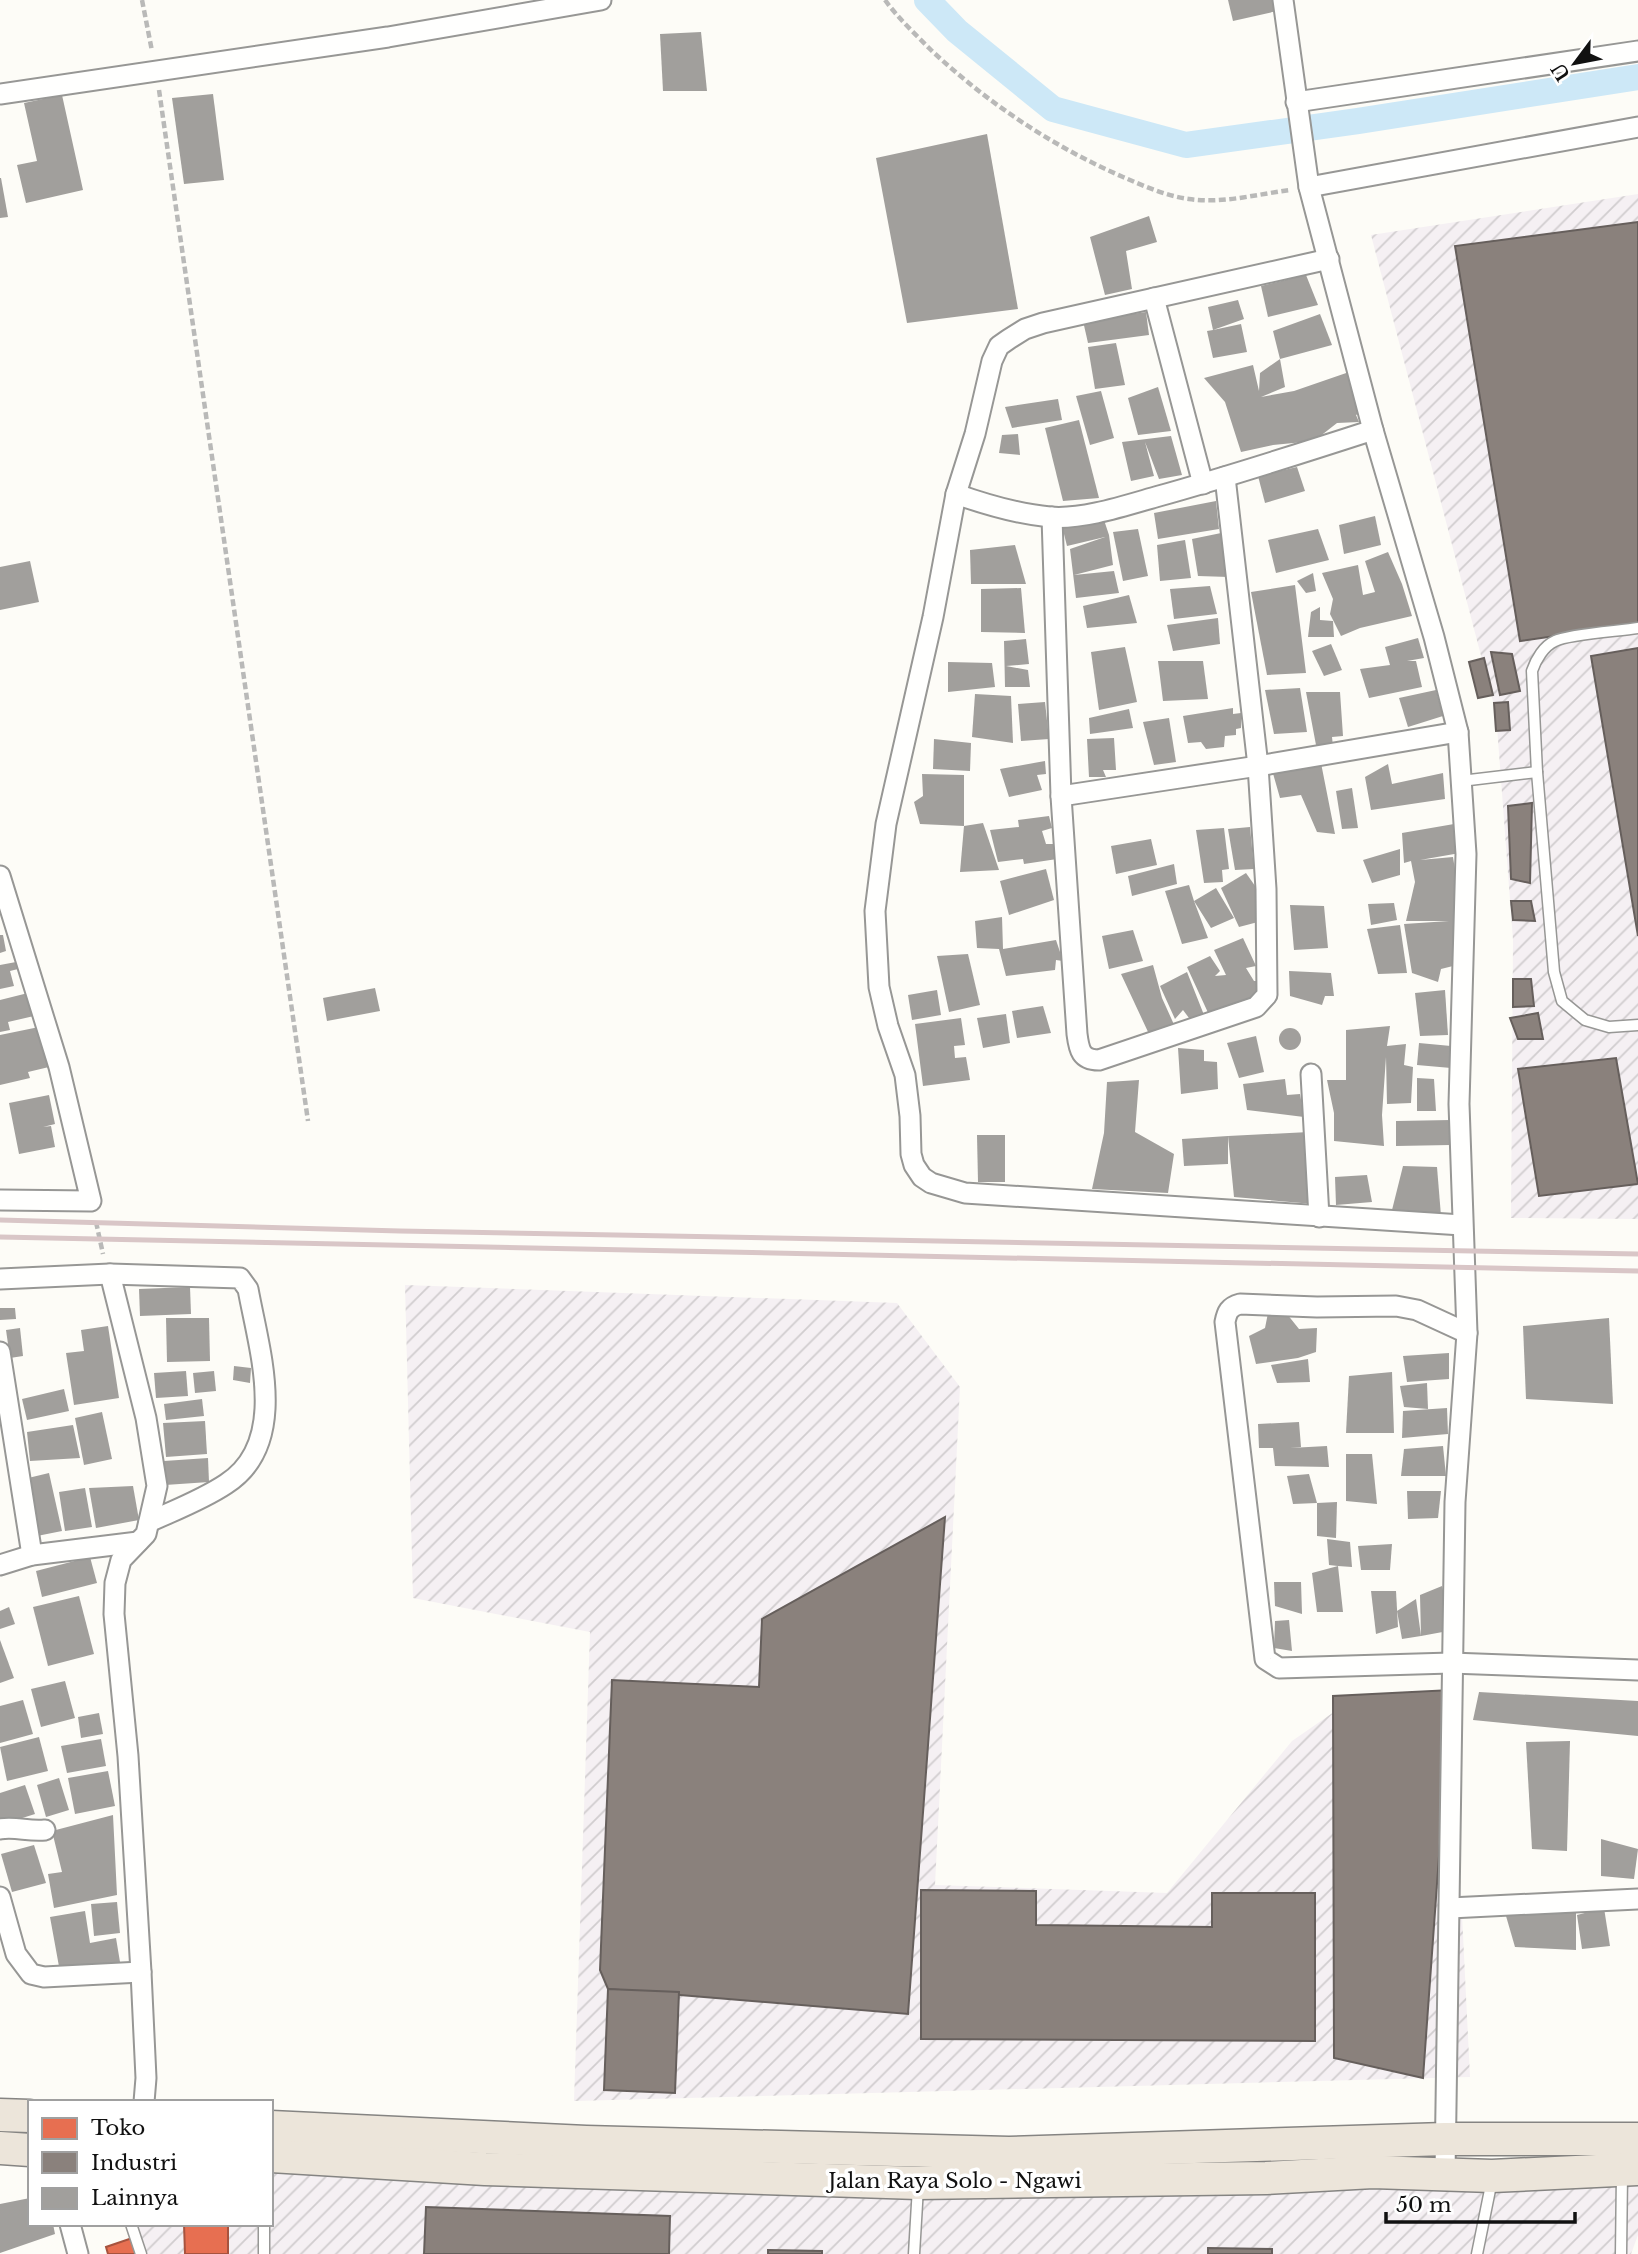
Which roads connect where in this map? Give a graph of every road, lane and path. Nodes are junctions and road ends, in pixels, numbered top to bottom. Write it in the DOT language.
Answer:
graph roads {
  1 [pos="142,0"];
  2 [pos="601,0"];
  3 [pos="885,0"];
  4 [pos="1283,0"];
  5 [pos="1638,51"];
  6 [pos="155,69"];
  7 [pos="0,94"];
  8 [pos="1296,107"];
  9 [pos="1638,127"];
  10 [pos="1308,181"];
  11 [pos="1329,259"];
  12 [pos="1154,298"];
  13 [pos="1374,430"];
  14 [pos="1225,477"];
  15 [pos="1203,484"];
  16 [pos="957,494"];
  17 [pos="1052,517"];
  18 [pos="1638,628"];
  19 [pos="1458,732"];
  20 [pos="1258,766"];
  21 [pos="1537,772"];
  22 [pos="1461,781"];
  23 [pos="1061,796"];
  24 [pos="0,876"];
  25 [pos="1638,1025"];
  26 [pos="1311,1074"];
  27 [pos="308,1121"];
  28 [pos="0,1200"];
  29 [pos="91,1201"];
  30 [pos="1319,1217"];
  31 [pos="1462,1226"];
  32 [pos="110,1274"];
  33 [pos="0,1279"];
  34 [pos="1466,1333"];
  35 [pos="0,1352"];
  36 [pos="149,1522"];
  37 [pos="138,1542"];
  38 [pos="32,1555"];
  39 [pos="0,1565"];
  40 [pos="1451,1663"];
  41 [pos="1638,1670"];
  42 [pos="0,1829"];
  43 [pos="45,1830"];
  44 [pos="0,1897"];
  45 [pos="1638,1899"];
  46 [pos="1450,1908"];
  47 [pos="141,1972"];
  48 [pos="144,2100"];
  49 [pos="0,2115"];
  50 [pos="28,2116"];
  51 [pos="273,2127"];
  52 [pos="1445,2139"];
  53 [pos="1638,2139"];
  54 [pos="0,2148"];
  55 [pos="28,2150"];
  56 [pos="273,2156"];
  57 [pos="1630,2169"];
  58 [pos="1445,2173"];
  59 [pos="1492,2176"];
  60 [pos="918,2183"];
  61 [pos="71,2226"];
  62 [pos="132,2226"];
  63 [pos="264,2226"];
  64 [pos="78,2254"];
  65 [pos="141,2254"];
  66 [pos="264,2254"];
  67 [pos="914,2254"];
  68 [pos="1477,2254"];
  69 [pos="1621,2254"];
  1 -- 6 [label="path"];
  2 -- 6 [label="street"];
  3 -- 10 [label="path"];
  4 -- 8 [label="street"];
  5 -- 8 [label="street"];
  6 -- 7 [label="street"];
  6 -- 27 [label="path"];
  8 -- 10 [label="street"];
  9 -- 10 [label="street"];
  10 -- 11 [label="street"];
  11 -- 12 [label="street"];
  11 -- 13 [label="street"];
  12 -- 15 [label="street"];
  12 -- 16 [label="street"];
  13 -- 14 [label="street"];
  13 -- 19 [label="street"];
  14 -- 15 [label="street"];
  14 -- 20 [label="street"];
  15 -- 17 [label="street"];
  16 -- 17 [label="street"];
  16 -- 30 [label="street"];
  17 -- 23 [label="street"];
  18 -- 21 [label="lane"];
  19 -- 20 [label="street"];
  19 -- 22 [label="street"];
  20 -- 23 [label="street"];
  20 -- 23 [label="street"];
  21 -- 22 [label="lane"];
  21 -- 25 [label="lane"];
  22 -- 31 [label="street"];
  24 -- 29 [label="street"];
  26 -- 30 [label="street"];
  28 -- 29 [label="street"];
  29 -- 32 [label="path"];
  30 -- 31 [label="street"];
  31 -- 34 [label="street"];
  32 -- 33 [label="street"];
  32 -- 36 [label="street"];
  32 -- 36 [label="street"];
  34 -- 40 [label="street"];
  34 -- 40 [label="street"];
  35 -- 38 [label="street"];
  36 -- 37 [label="street"];
  37 -- 38 [label="street"];
  37 -- 47 [label="street"];
  38 -- 39 [label="street"];
  40 -- 41 [label="street"];
  40 -- 46 [label="street"];
  42 -- 43 [label="street"];
  44 -- 47 [label="street"];
  45 -- 46 [label="street"];
  46 -- 52 [label="street"];
  47 -- 48 [label="street"];
  49 -- 50 [label="highway"];
  51 -- 52 [label="highway, Jalan Raya Solo - Ngawi"];
  52 -- 53 [label="highway, Jalan Raya Solo - Ngawi"];
  52 -- 58 [label="street"];
  54 -- 55 [label="highway"];
  56 -- 60 [label="highway, Jalan Raya Solo - Ngawi"];
  57 -- 59 [label="highway, Jalan Raya Solo - Ngawi"];
  57 -- 69 [label="lane"];
  58 -- 59 [label="highway, Jalan Raya Solo - Ngawi"];
  58 -- 60 [label="highway, Jalan Raya Solo - Ngawi"];
  59 -- 68 [label="lane"];
  60 -- 67 [label="lane"];
  61 -- 64 [label="street"];
  62 -- 65 [label="lane"];
  63 -- 66 [label="lane"];
}
